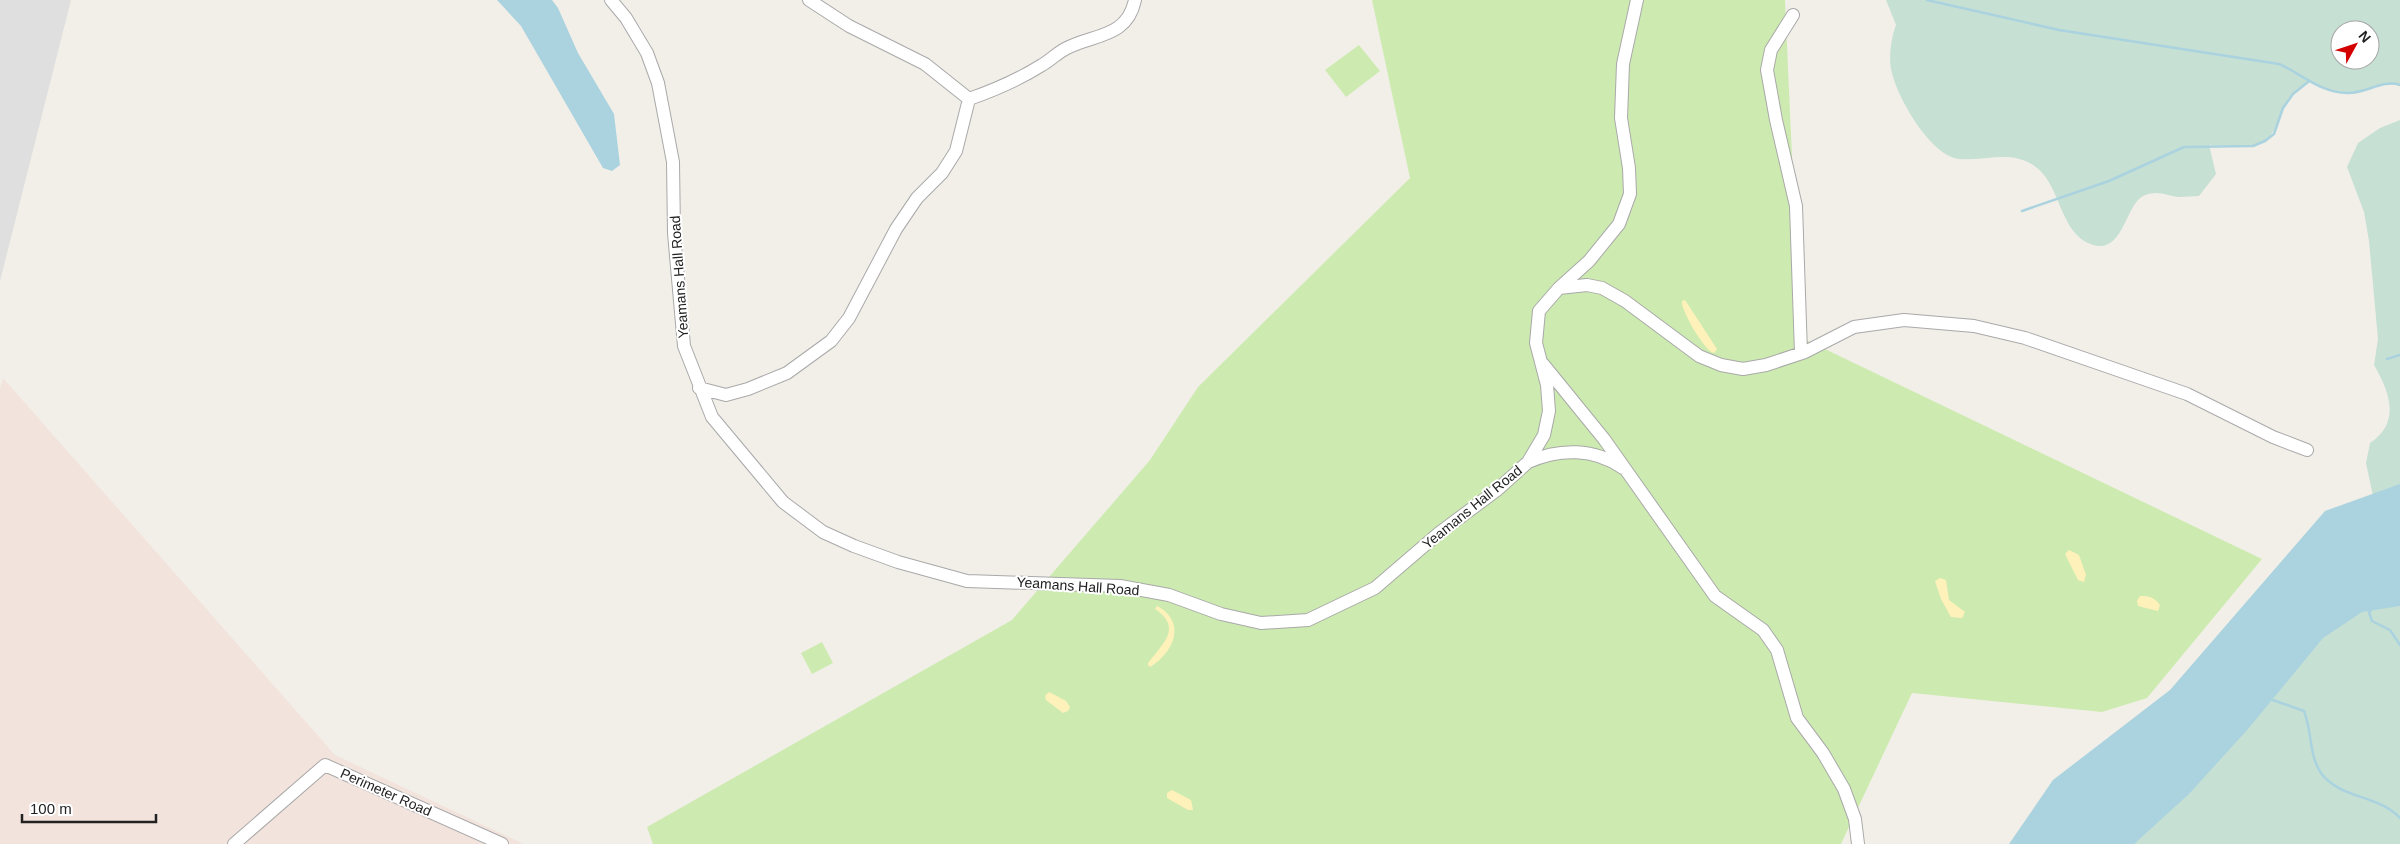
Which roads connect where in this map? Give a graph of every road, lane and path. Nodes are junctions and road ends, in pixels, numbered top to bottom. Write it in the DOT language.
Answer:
graph roads {
  1 [pos="611,0"];
  2 [pos="810,0"];
  3 [pos="1135,0"];
  4 [pos="1637,0"];
  5 [pos="1793,15"];
  6 [pos="969,99"];
  7 [pos="1560,288"];
  8 [pos="1801,353"];
  9 [pos="1540,360"];
  10 [pos="699,388"];
  11 [pos="2307,450"];
  12 [pos="1528,462"];
  13 [pos="1627,471"];
  14 [pos="234,844"];
  15 [pos="502,844"];
  16 [pos="1858,844"];
  1 -- 10 [label="street, Yeamans Hall Road"];
  2 -- 6 [label="street"];
  3 -- 6 [label="street"];
  4 -- 7 [label="street, Yeamans Hall Road"];
  5 -- 8 [label="street"];
  6 -- 10 [label="street"];
  7 -- 8 [label="street"];
  7 -- 9 [label="street, Yeamans Hall Road"];
  8 -- 11 [label="street"];
  9 -- 12 [label="street, Yeamans Hall Road"];
  9 -- 13 [label="street"];
  10 -- 12 [label="street, Yeamans Hall Road"];
  12 -- 13 [label="street"];
  13 -- 16 [label="street"];
  14 -- 15 [label="street, Perimeter Road"];
}
